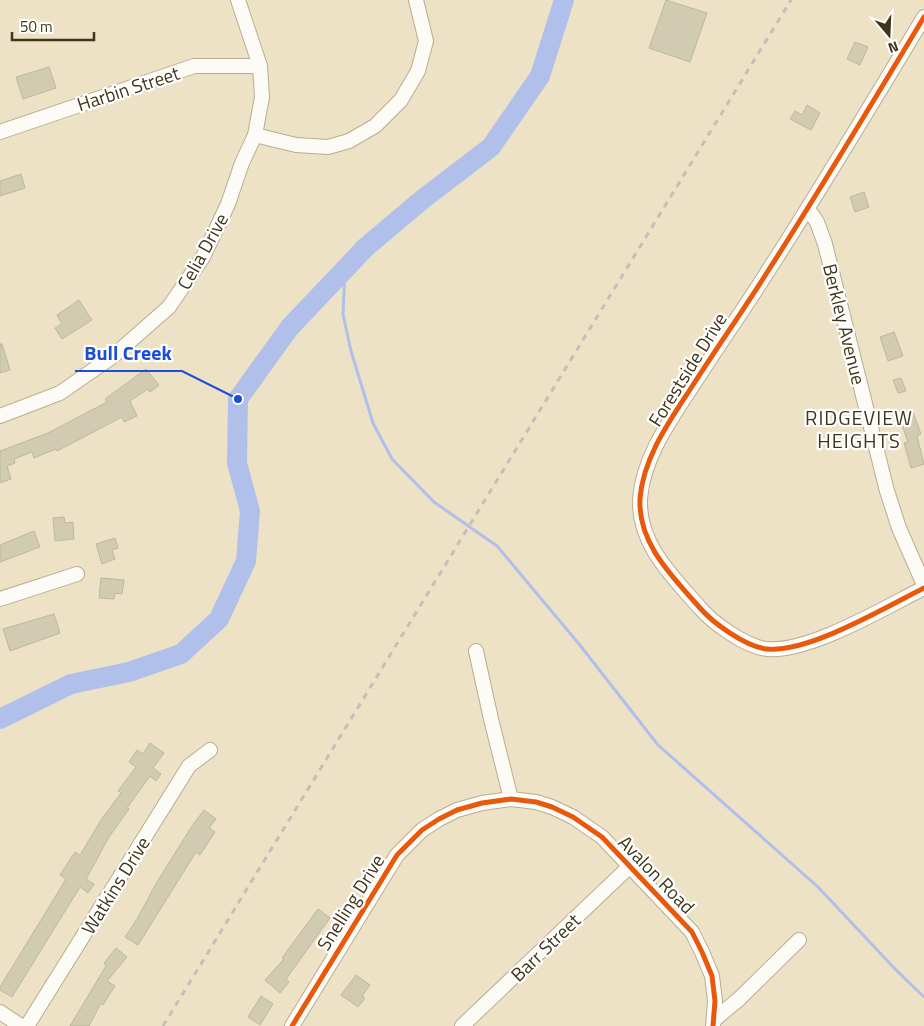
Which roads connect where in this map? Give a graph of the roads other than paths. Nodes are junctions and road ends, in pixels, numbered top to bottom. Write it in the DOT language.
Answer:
graph roads {
  1 [pos="238,0"];
  2 [pos="416,0"];
  3 [pos="924,18"];
  4 [pos="260,66"];
  5 [pos="0,132"];
  6 [pos="255,135"];
  7 [pos="808,209"];
  8 [pos="0,416"];
  9 [pos="77,574"];
  10 [pos="924,586"];
  11 [pos="0,599"];
  12 [pos="476,651"];
  13 [pos="210,750"];
  14 [pos="511,799"];
  15 [pos="629,867"];
  16 [pos="799,940"];
  17 [pos="0,1012"];
  18 [pos="714,1022"];
  19 [pos="21,1026"];
  20 [pos="26,1026"];
  21 [pos="292,1026"];
  22 [pos="462,1026"];
  1 -- 4 [label="street, Celia Drive"];
  2 -- 6 [label="street"];
  3 -- 7 [label="street, Forestside Drive"];
  4 -- 5 [label="street, Harbin Street"];
  4 -- 6 [label="street, Celia Drive"];
  6 -- 8 [label="street, Celia Drive"];
  7 -- 10 [label="street, Berkley Avenue"];
  7 -- 10 [label="street, Forestside Drive"];
  9 -- 11 [label="street"];
  12 -- 14 [label="street"];
  13 -- 20 [label="street, Watkins Drive"];
  14 -- 15 [label="street, Avalon Road"];
  14 -- 21 [label="street, Snelling Drive"];
  15 -- 18 [label="street, Avalon Road"];
  15 -- 22 [label="street, Barr Street"];
  16 -- 18 [label="street"];
  17 -- 19 [label="street"];
}
